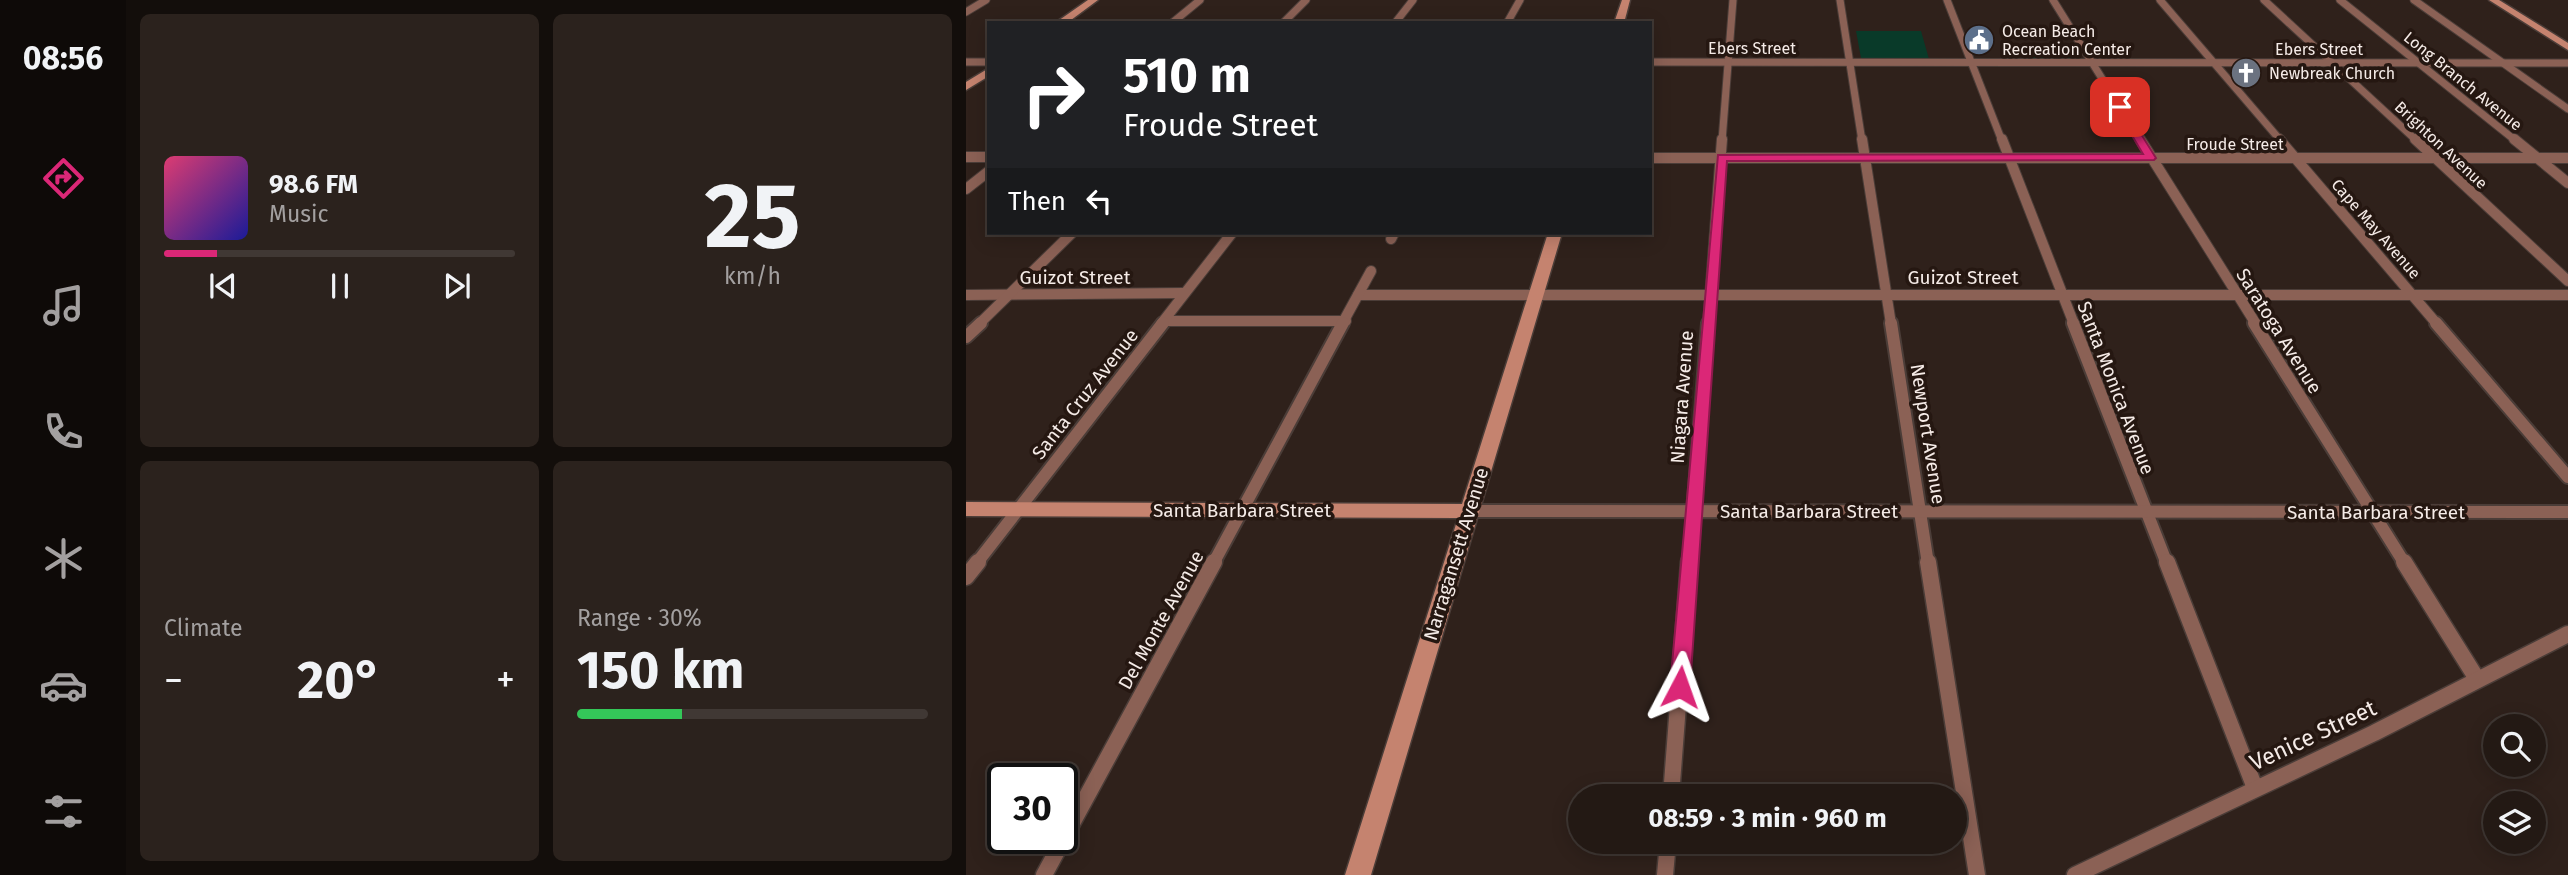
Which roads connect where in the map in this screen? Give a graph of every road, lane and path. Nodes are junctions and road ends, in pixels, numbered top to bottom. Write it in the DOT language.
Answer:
graph roads {
  1 [pos="986,0"];
  2 [pos="1094,0"];
  3 [pos="1200,0"];
  4 [pos="1306,0"];
  5 [pos="1413,0"];
  6 [pos="1520,0"];
  7 [pos="1626,0"];
  8 [pos="1733,0"];
  9 [pos="1840,0"];
  10 [pos="1947,0"];
  11 [pos="2053,0"];
  12 [pos="2161,0"];
  13 [pos="2264,0"];
  14 [pos="2340,0"];
  15 [pos="2414,0"];
  16 [pos="2493,0"];
  17 [pos="966,12"];
  18 [pos="1063,21"];
  19 [pos="1174,21"];
  20 [pos="1285,21"];
  21 [pos="1397,21"];
  22 [pos="1508,21"];
  23 [pos="1620,21"];
  24 [pos="2568,47"];
  25 [pos="966,62"];
  26 [pos="987,62"];
  27 [pos="1652,62"];
  28 [pos="1728,62"];
  29 [pos="1849,62"];
  30 [pos="1971,62"];
  31 [pos="2092,62"];
  32 [pos="2214,63"];
  33 [pos="2332,63"];
  34 [pos="2419,63"];
  35 [pos="2504,63"];
  36 [pos="2568,63"];
  37 [pos="987,72"];
  38 [pos="966,87"];
  39 [pos="2568,109"];
  40 [pos="966,157"];
  41 [pos="987,157"];
  42 [pos="2008,157"];
  43 [pos="1652,158"];
  44 [pos="1722,158"];
  45 [pos="1865,158"];
  46 [pos="2150,158"];
  47 [pos="2294,158"];
  48 [pos="2433,158"];
  49 [pos="2537,158"];
  50 [pos="2568,158"];
  51 [pos="987,173"];
  52 [pos="2568,183"];
  53 [pos="966,189"];
  54 [pos="1070,235"];
  55 [pos="1230,235"];
  56 [pos="1554,235"];
  57 [pos="1371,271"];
  58 [pos="2568,281"];
  59 [pos="1184,293"];
  60 [pos="966,295"];
  61 [pos="1009,295"];
  62 [pos="1358,295"];
  63 [pos="1536,295"];
  64 [pos="1710,295"];
  65 [pos="1886,295"];
  66 [pos="2061,295"];
  67 [pos="2236,295"];
  68 [pos="2412,295"];
  69 [pos="2568,295"];
  70 [pos="1164,321"];
  71 [pos="1346,321"];
  72 [pos="966,337"];
  73 [pos="2568,477"];
  74 [pos="966,509"];
  75 [pos="1018,509"];
  76 [pos="1242,511"];
  77 [pos="1469,511"];
  78 [pos="1695,511"];
  79 [pos="1921,511"];
  80 [pos="2146,512"];
  81 [pos="2372,512"];
  82 [pos="2568,512"];
  83 [pos="966,577"];
  84 [pos="2568,634"];
  85 [pos="2477,679"];
  86 [pos="1672,784"];
  87 [pos="2255,788"];
  88 [pos="1667,854"];
  89 [pos="1044,875"];
  90 [pos="1358,875"];
  91 [pos="1665,875"];
  92 [pos="1978,875"];
  93 [pos="2075,875"];
  1 -- 17 [label="street"];
  2 -- 18 [label="street"];
  3 -- 19 [label="street"];
  4 -- 20 [label="street"];
  5 -- 21 [label="street"];
  6 -- 22 [label="street"];
  7 -- 23 [label="street"];
  8 -- 28 [label="street, Niagara Avenue"];
  9 -- 29 [label="street, Newport Avenue"];
  10 -- 30 [label="street, Santa Monica Avenue"];
  11 -- 31 [label="street, Saratoga Avenue"];
  12 -- 32 [label="street, Cape May Avenue"];
  13 -- 33 [label="street, Brighton Avenue"];
  14 -- 34 [label="street, Long Branch Avenue"];
  15 -- 35 [label="street"];
  16 -- 24 [label="street"];
  25 -- 26 [label="street"];
  27 -- 28 [label="street, Ebers Street"];
  28 -- 29 [label="street, Ebers Street"];
  28 -- 44 [label="street, Niagara Avenue"];
  29 -- 30 [label="street, Ebers Street"];
  29 -- 45 [label="street, Newport Avenue"];
  30 -- 31 [label="street, Ebers Street"];
  30 -- 42 [label="street, Santa Monica Avenue"];
  31 -- 32 [label="street, Ebers Street"];
  31 -- 46 [label="street, Saratoga Avenue"];
  32 -- 33 [label="street, Ebers Street"];
  32 -- 47 [label="street, Cape May Avenue"];
  33 -- 34 [label="street, Ebers Street"];
  33 -- 48 [label="street, Brighton Avenue"];
  34 -- 35 [label="street, Ebers Street"];
  34 -- 49 [label="street, Long Branch Avenue"];
  35 -- 36 [label="street, Ebers Street"];
  35 -- 39 [label="street"];
  37 -- 38 [label="street"];
  40 -- 41 [label="street"];
  42 -- 45 [label="street, Froude Street"];
  42 -- 46 [label="street, Froude Street"];
  42 -- 66 [label="street, Santa Monica Avenue"];
  43 -- 44 [label="street, Froude Street"];
  44 -- 45 [label="street, Froude Street"];
  44 -- 64 [label="street, Niagara Avenue"];
  45 -- 65 [label="street, Newport Avenue"];
  46 -- 47 [label="street, Froude Street"];
  46 -- 67 [label="street, Saratoga Avenue"];
  47 -- 48 [label="street, Froude Street"];
  47 -- 68 [label="street, Cape May Avenue"];
  48 -- 49 [label="street, Froude Street"];
  48 -- 58 [label="street, Brighton Avenue"];
  49 -- 50 [label="street, Froude Street"];
  49 -- 52 [label="street, Long Branch Avenue"];
  51 -- 53 [label="street"];
  54 -- 61 [label="street"];
  55 -- 59 [label="street, Santa Cruz Avenue"];
  56 -- 63 [label="street, Narragansett Avenue"];
  57 -- 62 [label="street, Del Monte Avenue"];
  59 -- 61 [label="street, Guizot Street"];
  59 -- 70 [label="street, Santa Cruz Avenue"];
  60 -- 61 [label="street, Guizot Street"];
  61 -- 72 [label="street"];
  62 -- 63 [label="street, Guizot Street"];
  62 -- 71 [label="street, Del Monte Avenue"];
  63 -- 64 [label="street, Guizot Street"];
  63 -- 77 [label="street, Narragansett Avenue"];
  64 -- 65 [label="street, Guizot Street"];
  64 -- 78 [label="street, Niagara Avenue"];
  65 -- 66 [label="street, Guizot Street"];
  65 -- 79 [label="street, Newport Avenue"];
  66 -- 67 [label="street, Guizot Street"];
  66 -- 80 [label="street, Santa Monica Avenue"];
  67 -- 68 [label="street, Guizot Street"];
  67 -- 81 [label="street, Saratoga Avenue"];
  68 -- 69 [label="street, Guizot Street"];
  68 -- 73 [label="street, Cape May Avenue"];
  70 -- 71 [label="street"];
  70 -- 75 [label="street, Santa Cruz Avenue"];
  71 -- 76 [label="street, Del Monte Avenue"];
  74 -- 75 [label="street, Santa Barbara Street"];
  75 -- 76 [label="street, Santa Barbara Street"];
  75 -- 83 [label="street, Santa Cruz Avenue"];
  76 -- 77 [label="street, Santa Barbara Street"];
  76 -- 89 [label="street, Del Monte Avenue"];
  77 -- 78 [label="street, Santa Barbara Street"];
  77 -- 90 [label="street, Narragansett Avenue"];
  78 -- 79 [label="street, Santa Barbara Street"];
  78 -- 86 [label="street, Niagara Avenue"];
  79 -- 80 [label="street, Santa Barbara Street"];
  79 -- 92 [label="street, Newport Avenue"];
  80 -- 81 [label="street, Santa Barbara Street"];
  80 -- 87 [label="street, Santa Monica Avenue"];
  81 -- 82 [label="street, Santa Barbara Street"];
  81 -- 85 [label="street, Saratoga Avenue"];
  84 -- 85 [label="street, Venice Street"];
  85 -- 87 [label="street, Venice Street"];
  87 -- 93 [label="street, Venice Street"];
  88 -- 91 [label="street"];
}
